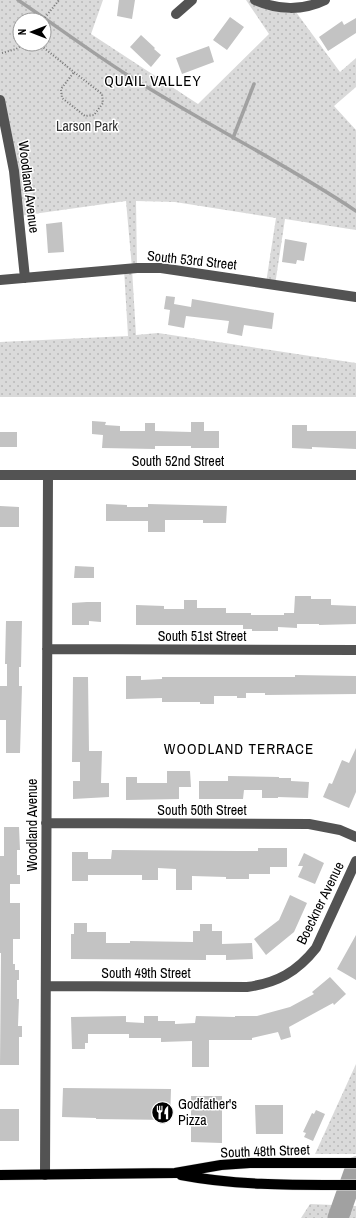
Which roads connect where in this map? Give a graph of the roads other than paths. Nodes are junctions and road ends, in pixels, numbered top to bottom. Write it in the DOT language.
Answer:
graph roads {
  1 [pos="192,0"];
  2 [pos="255,0"];
  3 [pos="325,0"];
  4 [pos="176,14"];
  5 [pos="0,100"];
  6 [pos="25,278"];
  7 [pos="0,280"];
  8 [pos="356,297"];
  9 [pos="0,475"];
  10 [pos="48,475"];
  11 [pos="356,476"];
  12 [pos="47,649"];
  13 [pos="356,650"];
  14 [pos="46,823"];
  15 [pos="356,836"];
  16 [pos="356,861"];
  17 [pos="46,986"];
  18 [pos="247,987"];
  19 [pos="356,1163"];
  20 [pos="175,1173"];
  21 [pos="0,1175"];
  22 [pos="45,1175"];
  23 [pos="356,1185"];
  1 -- 4 [label="street"];
  2 -- 3 [label="street"];
  5 -- 6 [label="street, Woodland Avenue"];
  6 -- 7 [label="street, South 53rd Street"];
  6 -- 8 [label="street, South 53rd Street"];
  9 -- 10 [label="street, South 52nd Street"];
  10 -- 11 [label="street, South 52nd Street"];
  10 -- 12 [label="street, Woodland Avenue"];
  12 -- 13 [label="street, South 51st Street"];
  12 -- 14 [label="street, Woodland Avenue"];
  14 -- 15 [label="street, South 50th Street"];
  14 -- 17 [label="street, Woodland Avenue"];
  16 -- 18 [label="street, Boeckner Avenue"];
  17 -- 18 [label="street, South 49th Street"];
  17 -- 22 [label="street, Woodland Avenue"];
  19 -- 20 [label="main road, South 48th Street"];
  20 -- 22 [label="main road, South 48th Street"];
  20 -- 23 [label="main road, South 48th Street"];
  21 -- 22 [label="main road, South 48th Street"];
}
